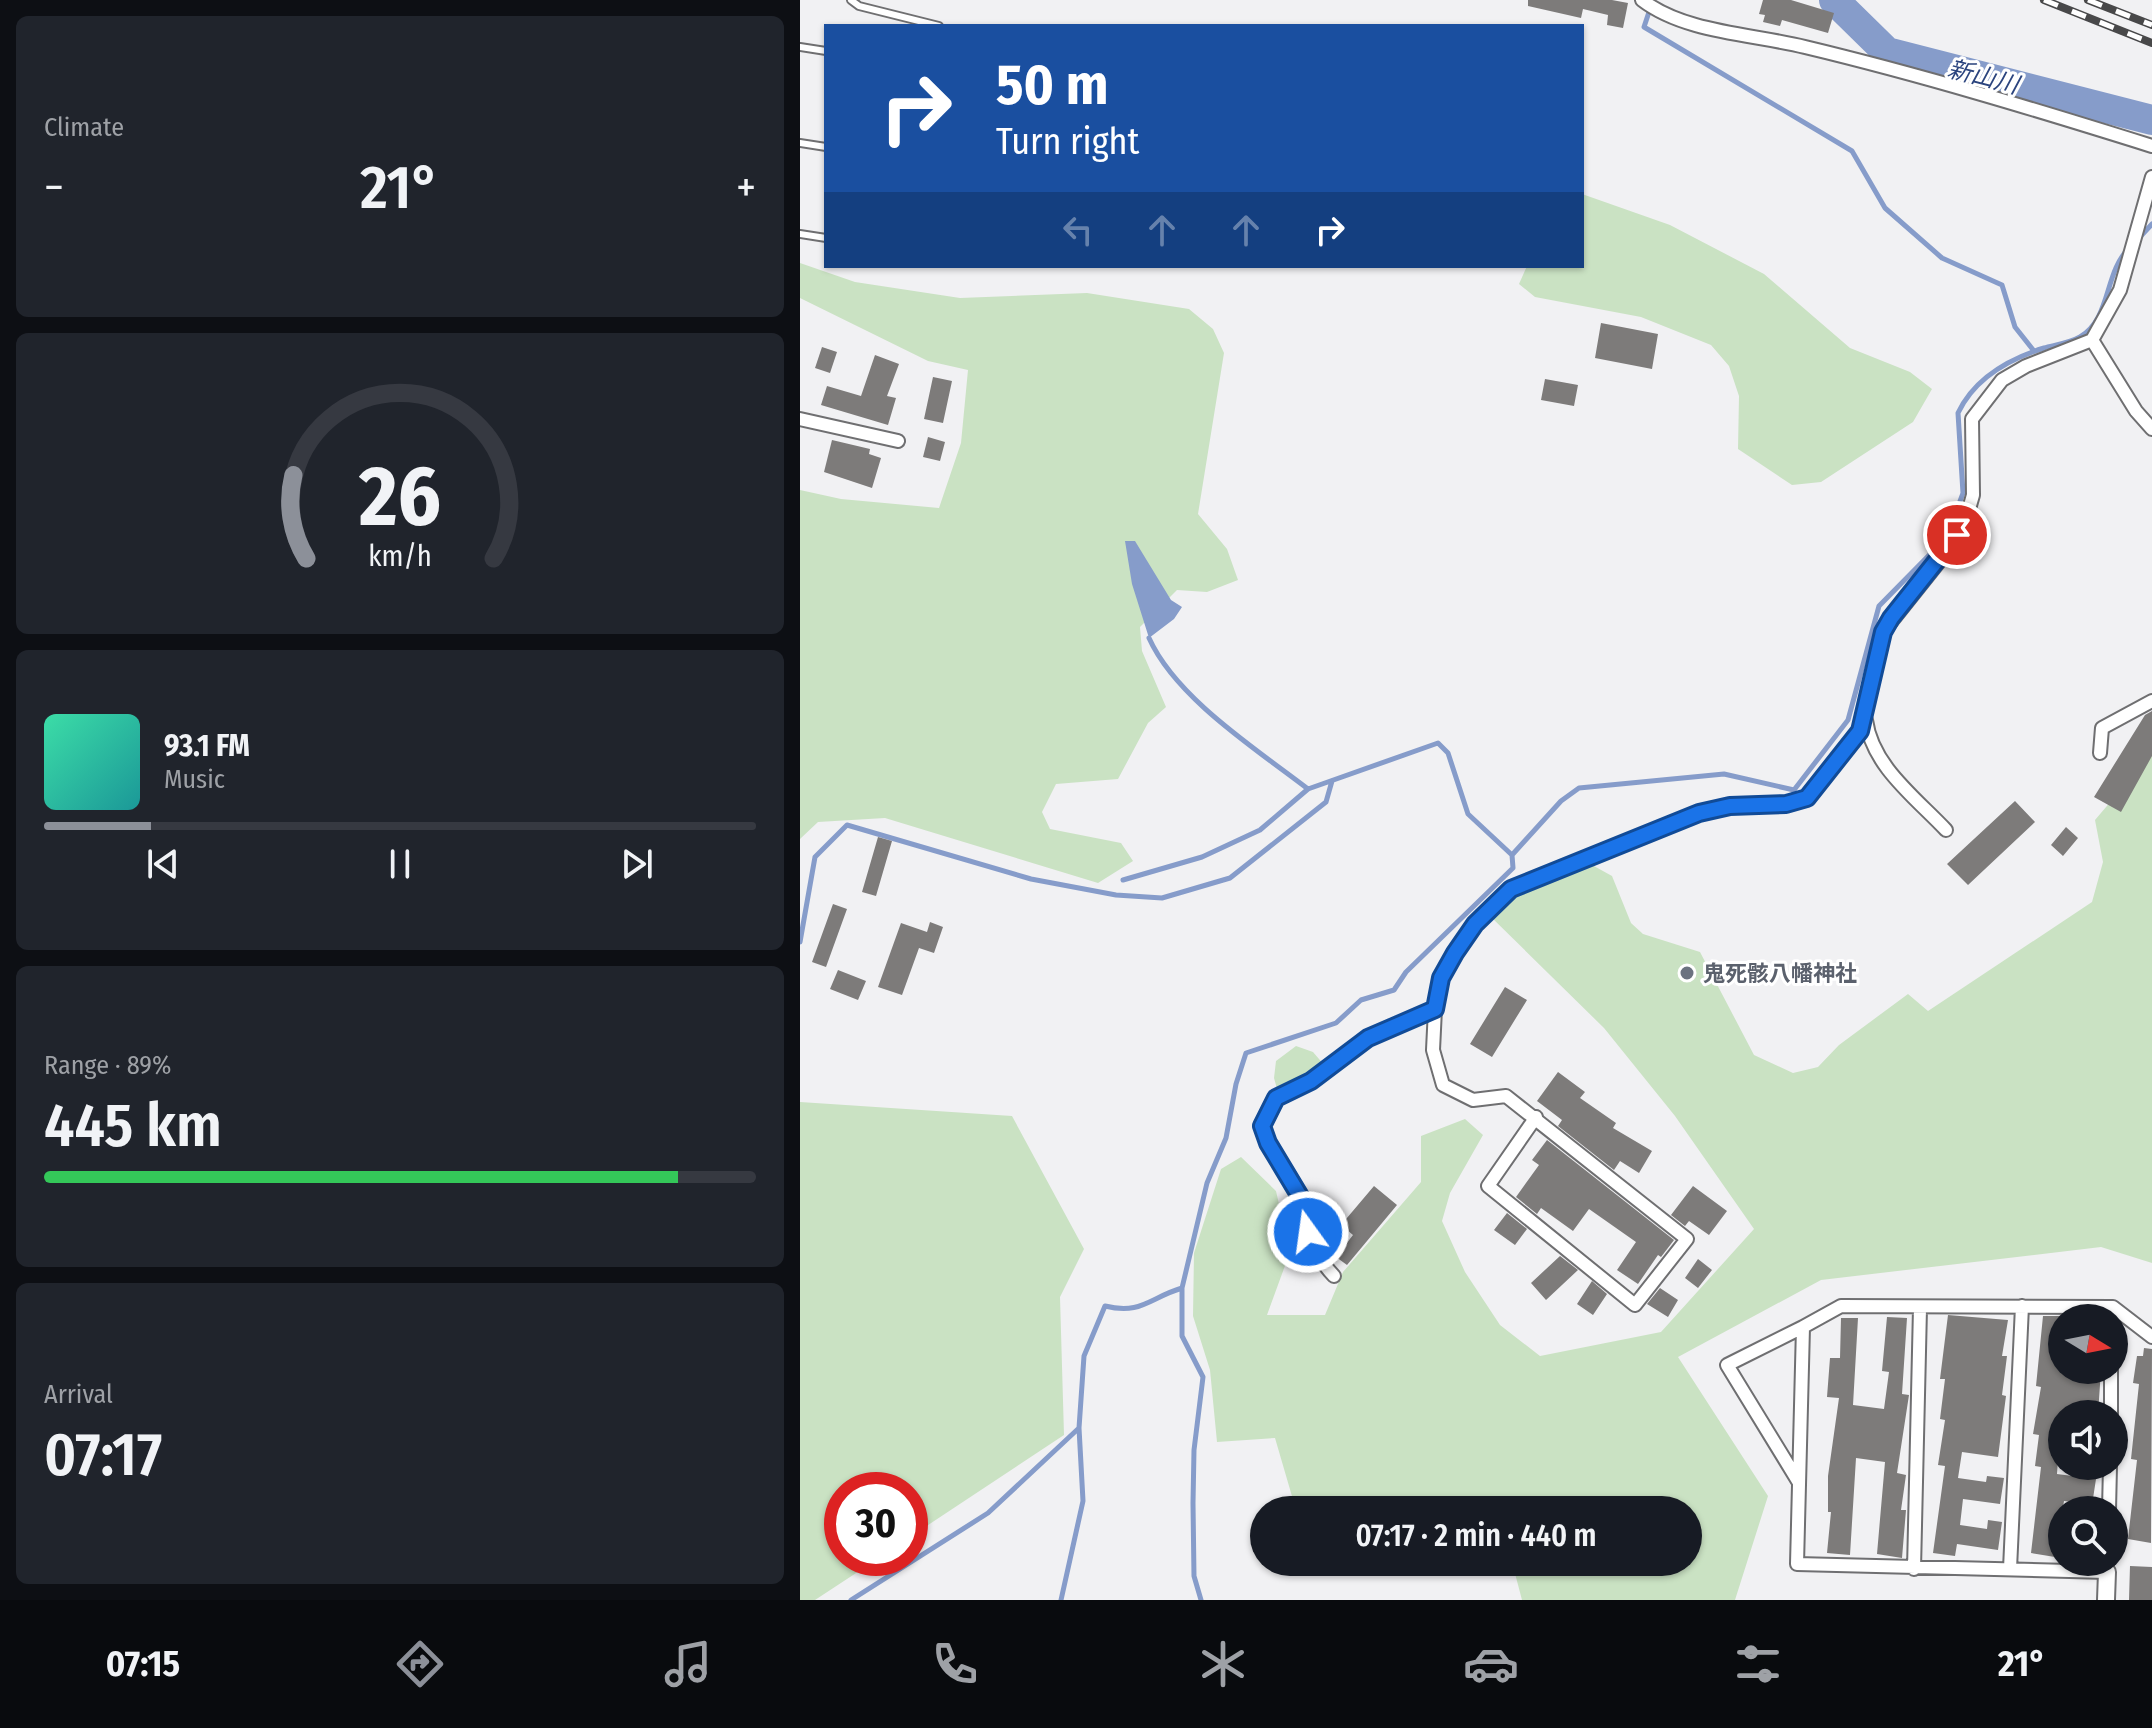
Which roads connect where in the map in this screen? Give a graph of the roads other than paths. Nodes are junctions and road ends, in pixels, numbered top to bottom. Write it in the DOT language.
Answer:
graph roads {
  1 [pos="851,0"];
  2 [pos="1642,0"];
  3 [pos="931,24"];
  4 [pos="800,47"];
  5 [pos="824,51"];
  6 [pos="800,143"];
  7 [pos="2152,146"];
  8 [pos="824,147"];
  9 [pos="2152,177"];
  10 [pos="800,234"];
  11 [pos="824,238"];
  12 [pos="2092,340"];
  13 [pos="800,419"];
  14 [pos="2152,429"];
  15 [pos="898,441"];
  16 [pos="2152,701"];
  17 [pos="1866,717"];
  18 [pos="2100,753"];
  19 [pos="1946,830"];
  20 [pos="1435,1009"];
  21 [pos="1536,1117"];
  22 [pos="1334,1276"];
  23 [pos="2022,1306"];
  24 [pos="1920,1308"];
  25 [pos="2048,1308"];
  26 [pos="2128,1322"];
  27 [pos="1803,1327"];
  28 [pos="2152,1337"];
  29 [pos="1798,1482"];
  30 [pos="2048,1568"];
  31 [pos="1914,1569"];
  32 [pos="2010,1569"];
  33 [pos="2107,1576"];
  34 [pos="2106,1600"];
  1 -- 3 [label="lane"];
  2 -- 7 [label="street"];
  4 -- 5 [label="lane"];
  6 -- 8 [label="lane"];
  9 -- 12 [label="street"];
  10 -- 11 [label="lane"];
  12 -- 14 [label="street"];
  12 -- 17 [label="street"];
  13 -- 15 [label="street"];
  16 -- 18 [label="street"];
  17 -- 19 [label="street"];
  17 -- 20 [label="street"];
  20 -- 21 [label="street"];
  20 -- 22 [label="street"];
  21 -- 21 [label="street"];
  23 -- 24 [label="street"];
  23 -- 25 [label="street"];
  23 -- 32 [label="street"];
  24 -- 27 [label="street"];
  24 -- 31 [label="street"];
  26 -- 28 [label="street"];
  27 -- 29 [label="street"];
  27 -- 29 [label="street"];
  29 -- 31 [label="street"];
  30 -- 32 [label="street"];
  31 -- 32 [label="street"];
  33 -- 34 [label="street"];
}
